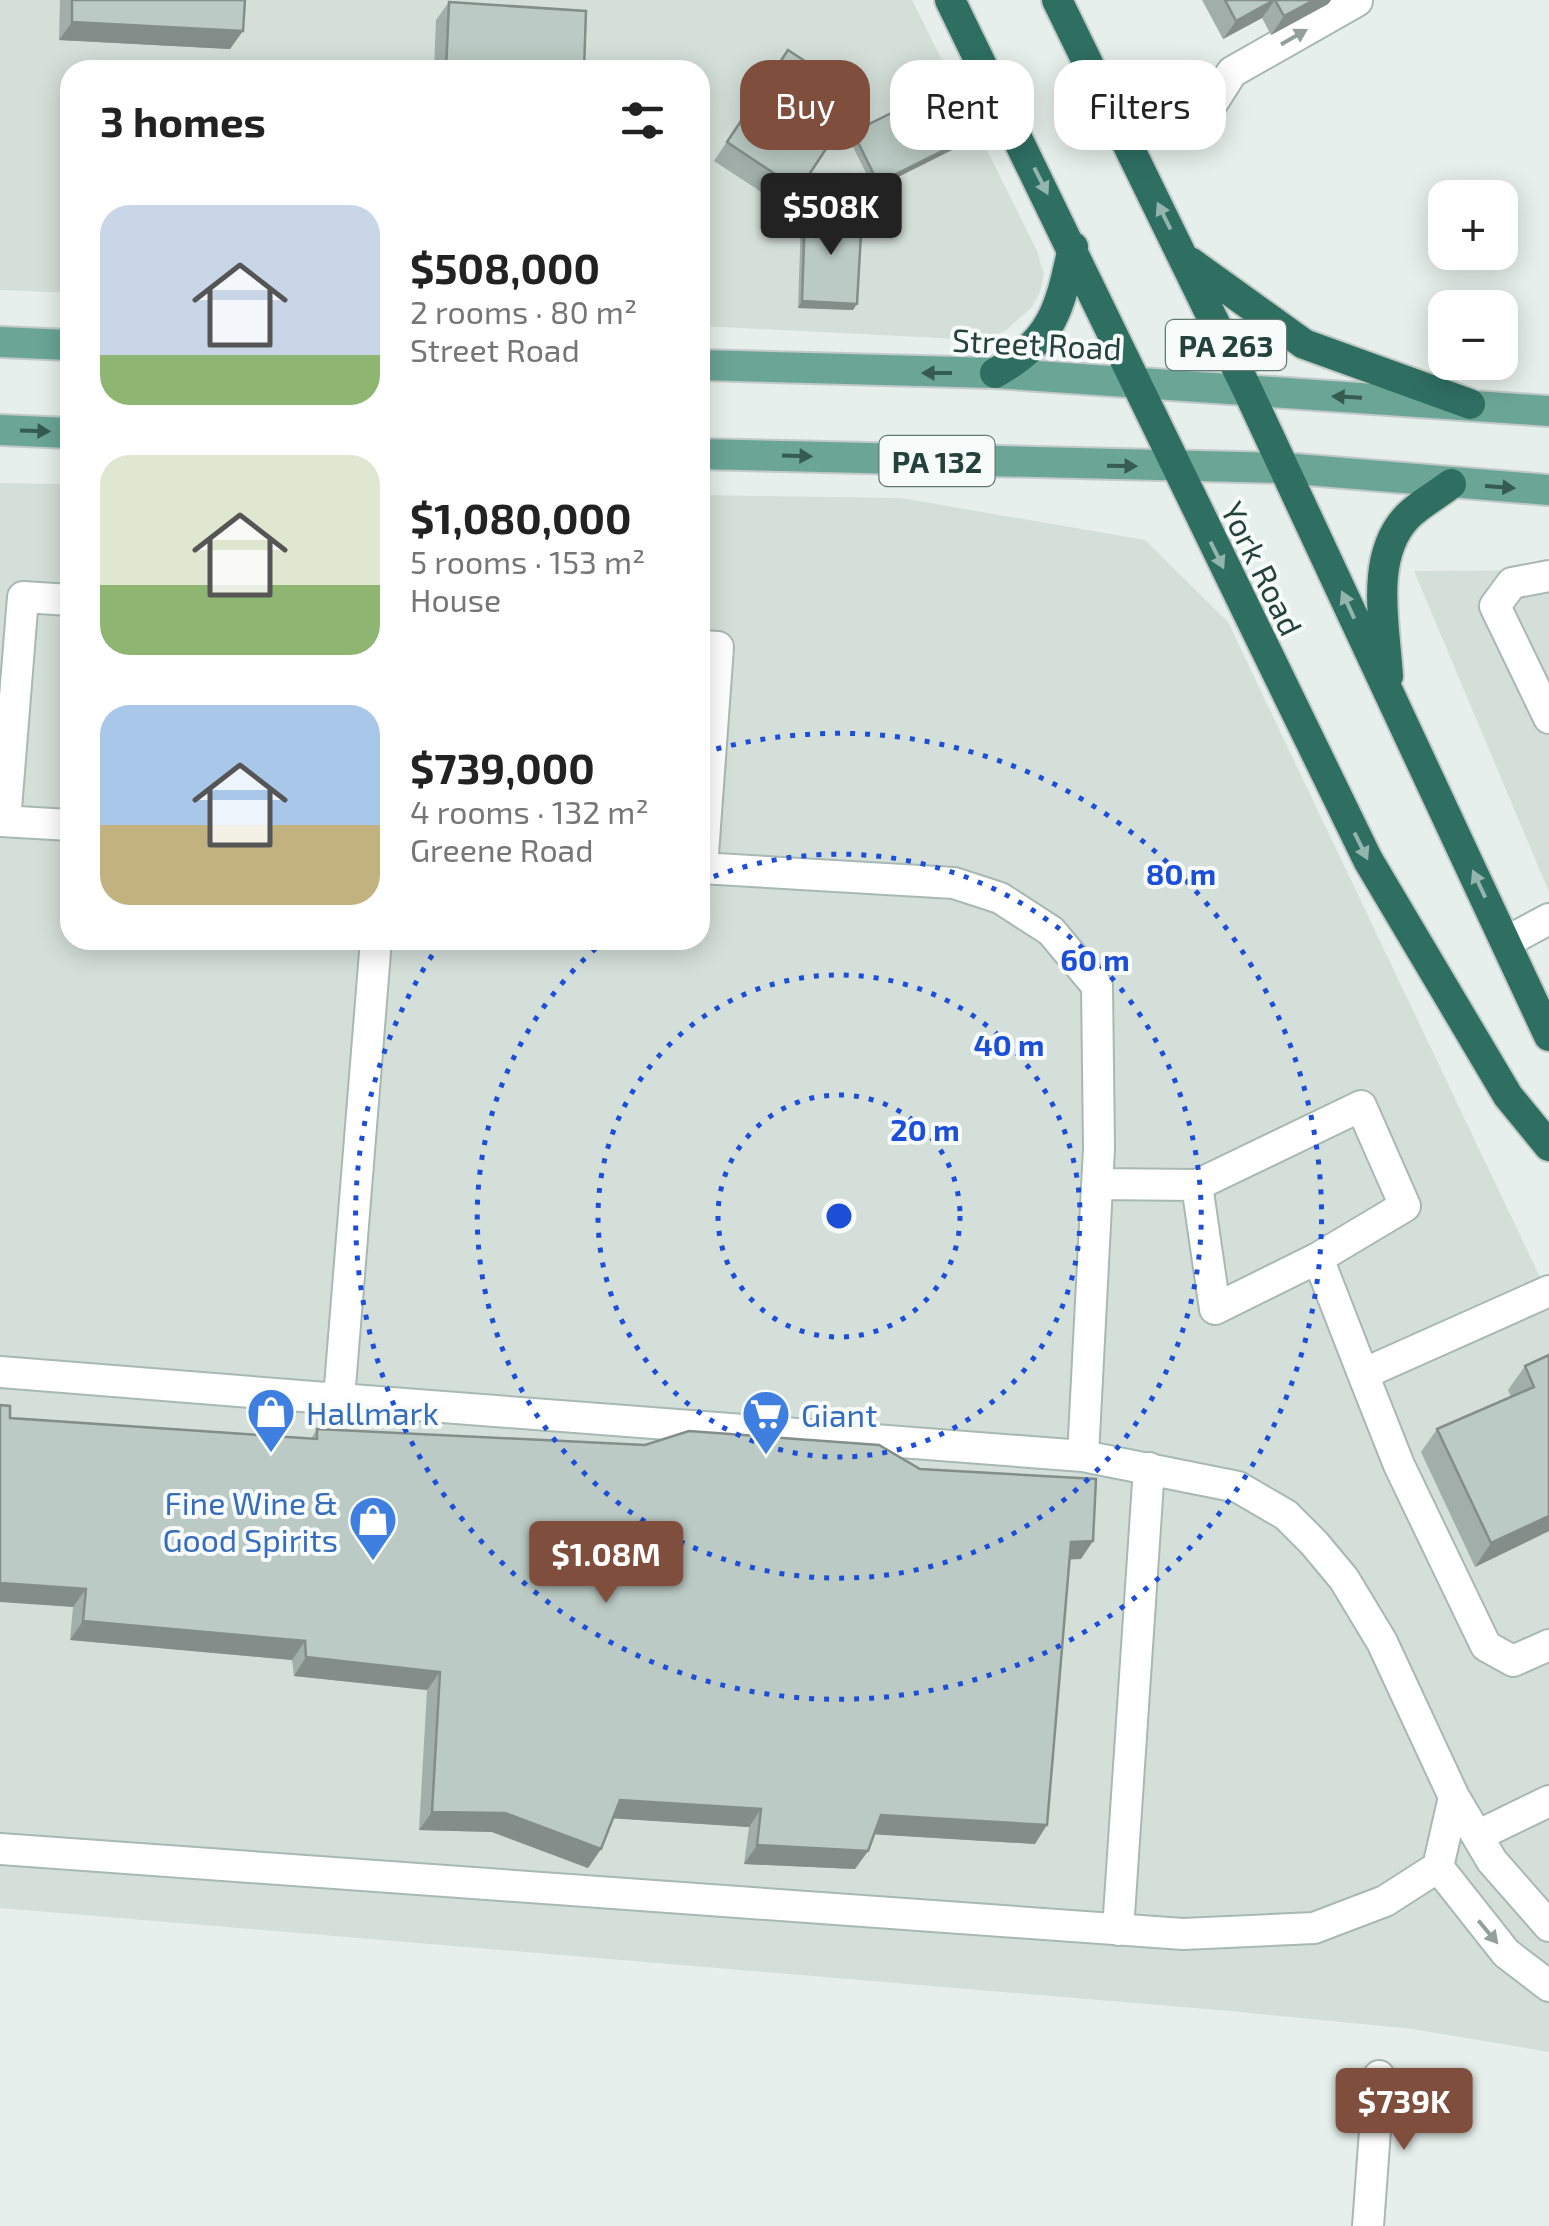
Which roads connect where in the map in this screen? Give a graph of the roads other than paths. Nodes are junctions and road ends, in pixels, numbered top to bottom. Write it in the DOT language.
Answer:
graph roads {
  1 [pos="950,0"];
  2 [pos="1056,0"];
  3 [pos="1357,1"];
  4 [pos="1226,81"];
  5 [pos="1074,247"];
  6 [pos="1184,258"];
  7 [pos="0,342"];
  8 [pos="60,345"];
  9 [pos="710,366"];
  10 [pos="994,373"];
  11 [pos="1139,383"];
  12 [pos="1248,391"];
  13 [pos="1470,404"];
  14 [pos="1549,410"];
  15 [pos="0,430"];
  16 [pos="60,433"];
  17 [pos="710,454"];
  18 [pos="1174,467"];
  19 [pos="1284,468"];
  20 [pos="1450,484"];
  21 [pos="1549,490"];
  22 [pos="1549,576"];
  23 [pos="60,599"];
  24 [pos="10,630"];
  25 [pos="1389,694"];
  26 [pos="1549,718"];
  27 [pos="3,821"];
  28 [pos="60,824"];
  29 [pos="710,869"];
  30 [pos="1549,920"];
  31 [pos="1506,942"];
  32 [pos="375,950"];
  33 [pos="1549,1036"];
  34 [pos="1549,1146"];
  35 [pos="1098,1184"];
  36 [pos="1197,1185"];
  37 [pos="1318,1258"];
  38 [pos="1549,1291"];
  39 [pos="0,1372"];
  40 [pos="1362,1374"];
  41 [pos="339,1398"];
  42 [pos="1083,1456"];
  43 [pos="1149,1468"];
  44 [pos="1549,1645"];
  45 [pos="1454,1797"];
  46 [pos="1549,1802"];
  47 [pos="1477,1836"];
  48 [pos="0,1849"];
  49 [pos="1438,1866"];
  50 [pos="1549,1926"];
  51 [pos="1118,1930"];
  52 [pos="1549,1986"];
  53 [pos="1379,2076"];
  54 [pos="1368,2226"];
  1 -- 5 [label="highway, York Road / PA 263, one-way"];
  6 -- 2 [label="highway, York Road / PA 263, one-way"];
  4 -- 3 [label="street, one-way"];
  5 -- 10 [label="highway"];
  5 -- 11 [label="highway, York Road / PA 263"];
  6 -- 12 [label="highway, York Road / PA 263"];
  6 -- 13 [label="highway"];
  7 -- 8 [label="main road"];
  10 -- 9 [label="main road, Street Road, one-way"];
  10 -- 11 [label="main road, Street Road"];
  11 -- 12 [label="main road, Street Road"];
  11 -- 18 [label="highway, York Road / PA 263"];
  13 -- 12 [label="main road, Street Road, one-way"];
  12 -- 19 [label="highway, York Road / PA 263"];
  13 -- 14 [label="main road, Street Road"];
  15 -- 16 [label="main road, one-way"];
  17 -- 18 [label="main road, PA 132, one-way"];
  18 -- 19 [label="main road, PA 132"];
  18 -- 34 [label="highway, York Road / PA 263, one-way"];
  19 -- 20 [label="main road, PA 132"];
  25 -- 19 [label="highway, York Road / PA 263, one-way"];
  20 -- 21 [label="main road, PA 132, one-way"];
  20 -- 25 [label="highway"];
  22 -- 26 [label="street"];
  23 -- 24 [label="street"];
  24 -- 27 [label="street"];
  31 -- 25 [label="highway, York Road / PA 263, one-way"];
  27 -- 28 [label="street"];
  29 -- 35 [label="street"];
  30 -- 31 [label="street"];
  31 -- 33 [label="highway, York Road / PA 263"];
  32 -- 41 [label="street"];
  35 -- 36 [label="street"];
  35 -- 42 [label="street"];
  36 -- 37 [label="street"];
  36 -- 37 [label="street"];
  37 -- 40 [label="street"];
  38 -- 40 [label="street"];
  39 -- 41 [label="street"];
  40 -- 44 [label="street"];
  41 -- 42 [label="street"];
  42 -- 43 [label="street"];
  43 -- 45 [label="street"];
  43 -- 51 [label="street"];
  45 -- 47 [label="street"];
  45 -- 49 [label="street"];
  46 -- 47 [label="street"];
  47 -- 50 [label="street"];
  48 -- 51 [label="street"];
  49 -- 51 [label="street"];
  49 -- 52 [label="street, one-way"];
  53 -- 54 [label="street"];
}
